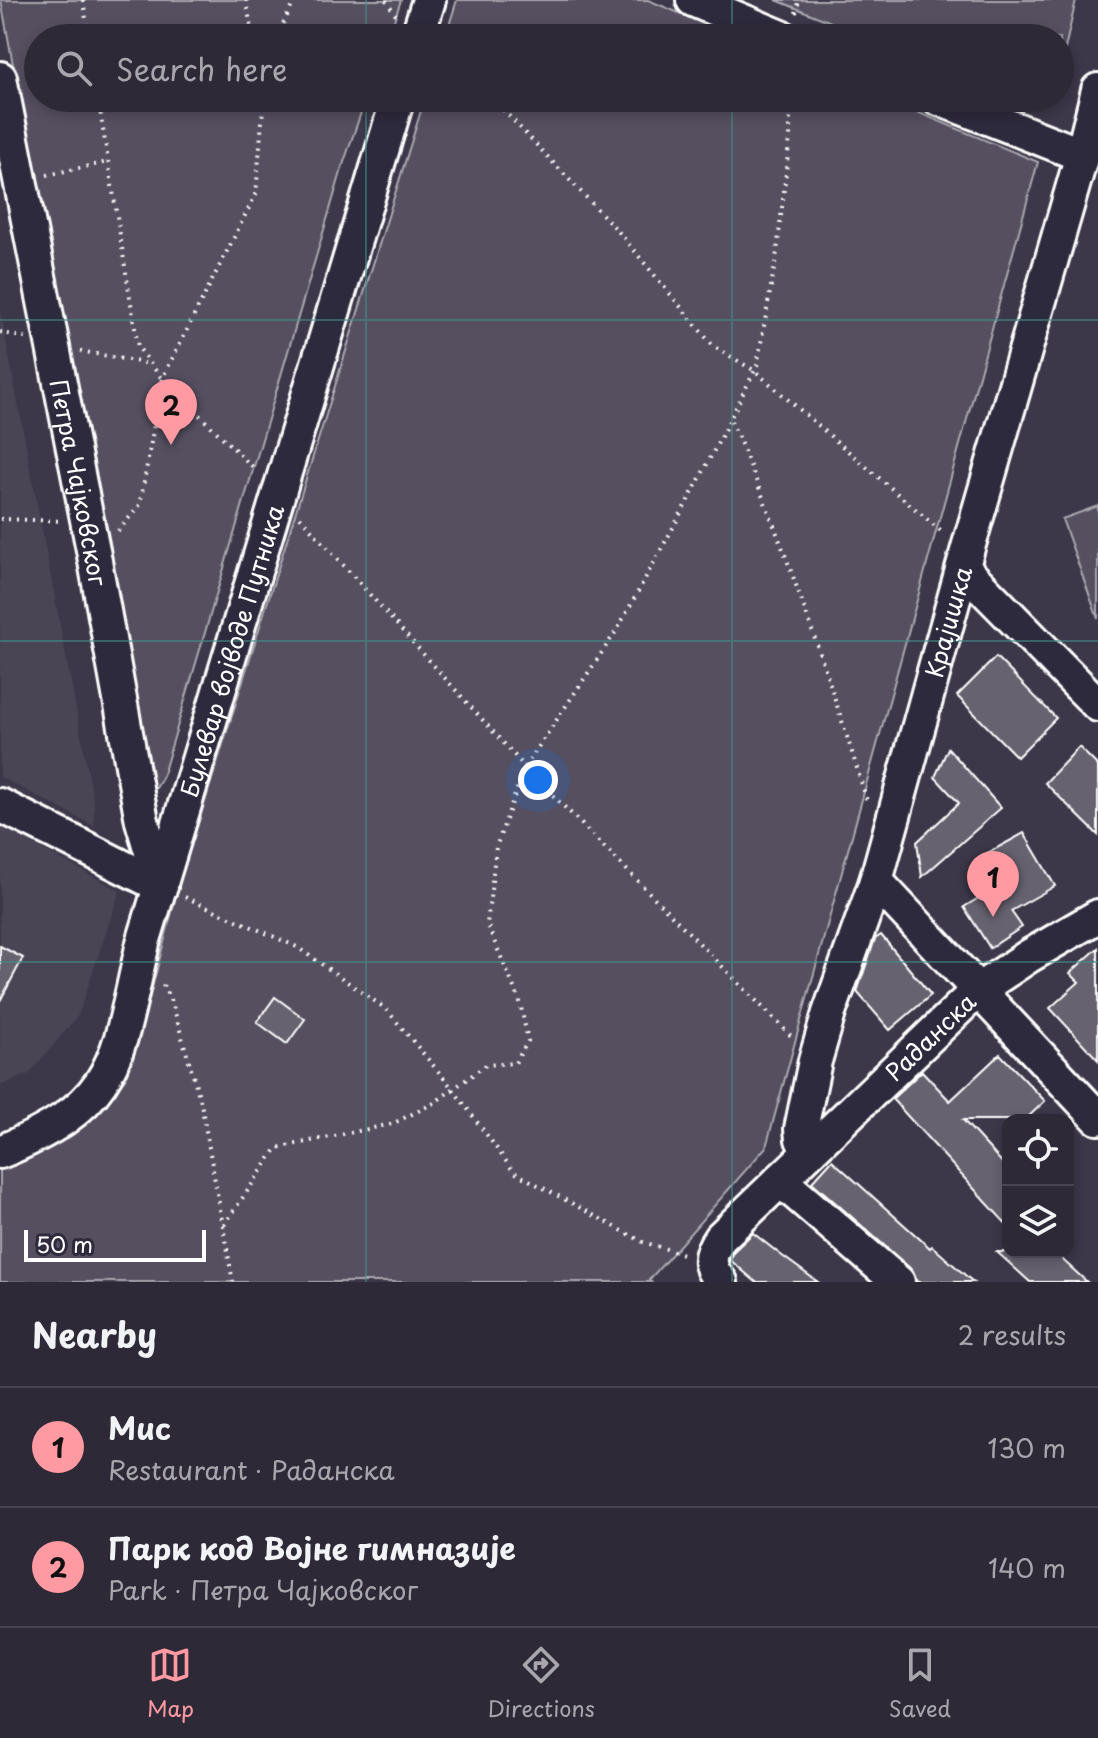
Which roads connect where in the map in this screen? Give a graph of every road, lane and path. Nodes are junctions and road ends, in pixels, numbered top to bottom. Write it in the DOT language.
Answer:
graph roads {
  1 [pos="83,0"];
  2 [pos="246,0"];
  3 [pos="295,0"];
  4 [pos="386,0"];
  5 [pos="429,0"];
  6 [pos="693,0"];
  7 [pos="87,24"];
  8 [pos="250,24"];
  9 [pos="283,24"];
  10 [pos="404,24"];
  11 [pos="412,24"];
  12 [pos="750,24"];
  13 [pos="0,78"];
  14 [pos="1098,90"];
  15 [pos="100,112"];
  16 [pos="263,112"];
  17 [pos="394,112"];
  18 [pos="505,112"];
  19 [pos="790,112"];
  20 [pos="973,112"];
  21 [pos="1082,155"];
  22 [pos="108,162"];
  23 [pos="12,171"];
  24 [pos="52,345"];
  25 [pos="152,364"];
  26 [pos="755,371"];
  27 [pos="162,379"];
  28 [pos="730,420"];
  29 [pos="278,491"];
  30 [pos="0,519"];
  31 [pos="101,528"];
  32 [pos="966,558"];
  33 [pos="1098,705"];
  34 [pos="525,767"];
  35 [pos="0,805"];
  36 [pos="870,808"];
  37 [pos="876,881"];
  38 [pos="161,886"];
  39 [pos="1098,916"];
  40 [pos="162,982"];
  41 [pos="978,990"];
  42 [pos="815,1061"];
  43 [pos="453,1089"];
  44 [pos="1098,1118"];
  45 [pos="808,1151"];
  46 [pos="0,1152"];
  47 [pos="780,1180"];
  48 [pos="224,1225"];
  49 [pos="715,1272"];
  50 [pos="233,1282"];
  51 [pos="898,1282"];
  1 -- 7 [label="path"];
  2 -- 8 [label="path"];
  3 -- 9 [label="path"];
  4 -- 10 [label="path"];
  5 -- 11 [label="street"];
  6 -- 12 [label="street"];
  13 -- 23 [label="street, Петра Чајковског"];
  14 -- 21 [label="street, Крајишка"];
  15 -- 22 [label="path"];
  16 -- 27 [label="path"];
  17 -- 29 [label="street, Булевар војводе Путника"];
  18 -- 26 [label="path"];
  19 -- 26 [label="path"];
  20 -- 21 [label="street"];
  21 -- 32 [label="street, Крајишка"];
  22 -- 23 [label="path"];
  22 -- 25 [label="path"];
  23 -- 24 [label="street, Петра Чајковског"];
  24 -- 25 [label="path"];
  24 -- 31 [label="street, Петра Чајковског"];
  25 -- 27 [label="path"];
  26 -- 28 [label="path"];
  26 -- 32 [label="path"];
  27 -- 29 [label="path"];
  27 -- 31 [label="path"];
  28 -- 34 [label="path"];
  28 -- 36 [label="path"];
  29 -- 34 [label="path"];
  29 -- 38 [label="street, Булевар војводе Путника"];
  30 -- 31 [label="path"];
  31 -- 38 [label="street, Петра Чајковског"];
  32 -- 33 [label="street"];
  32 -- 37 [label="street, Крајишка"];
  34 -- 42 [label="path"];
  34 -- 43 [label="path"];
  35 -- 38 [label="street"];
  37 -- 41 [label="street"];
  37 -- 42 [label="street, Крајишка"];
  38 -- 43 [label="path"];
  38 -- 46 [label="street, Булевар војводе Путника"];
  39 -- 41 [label="street, Раданска"];
  40 -- 48 [label="path"];
  41 -- 44 [label="street"];
  41 -- 45 [label="street, Раданска"];
  42 -- 45 [label="street, Крајишка"];
  43 -- 48 [label="path"];
  43 -- 49 [label="path"];
  45 -- 47 [label="street, Раданска"];
  47 -- 49 [label="street, Раданска"];
  47 -- 51 [label="street"];
  48 -- 50 [label="path"];
}
